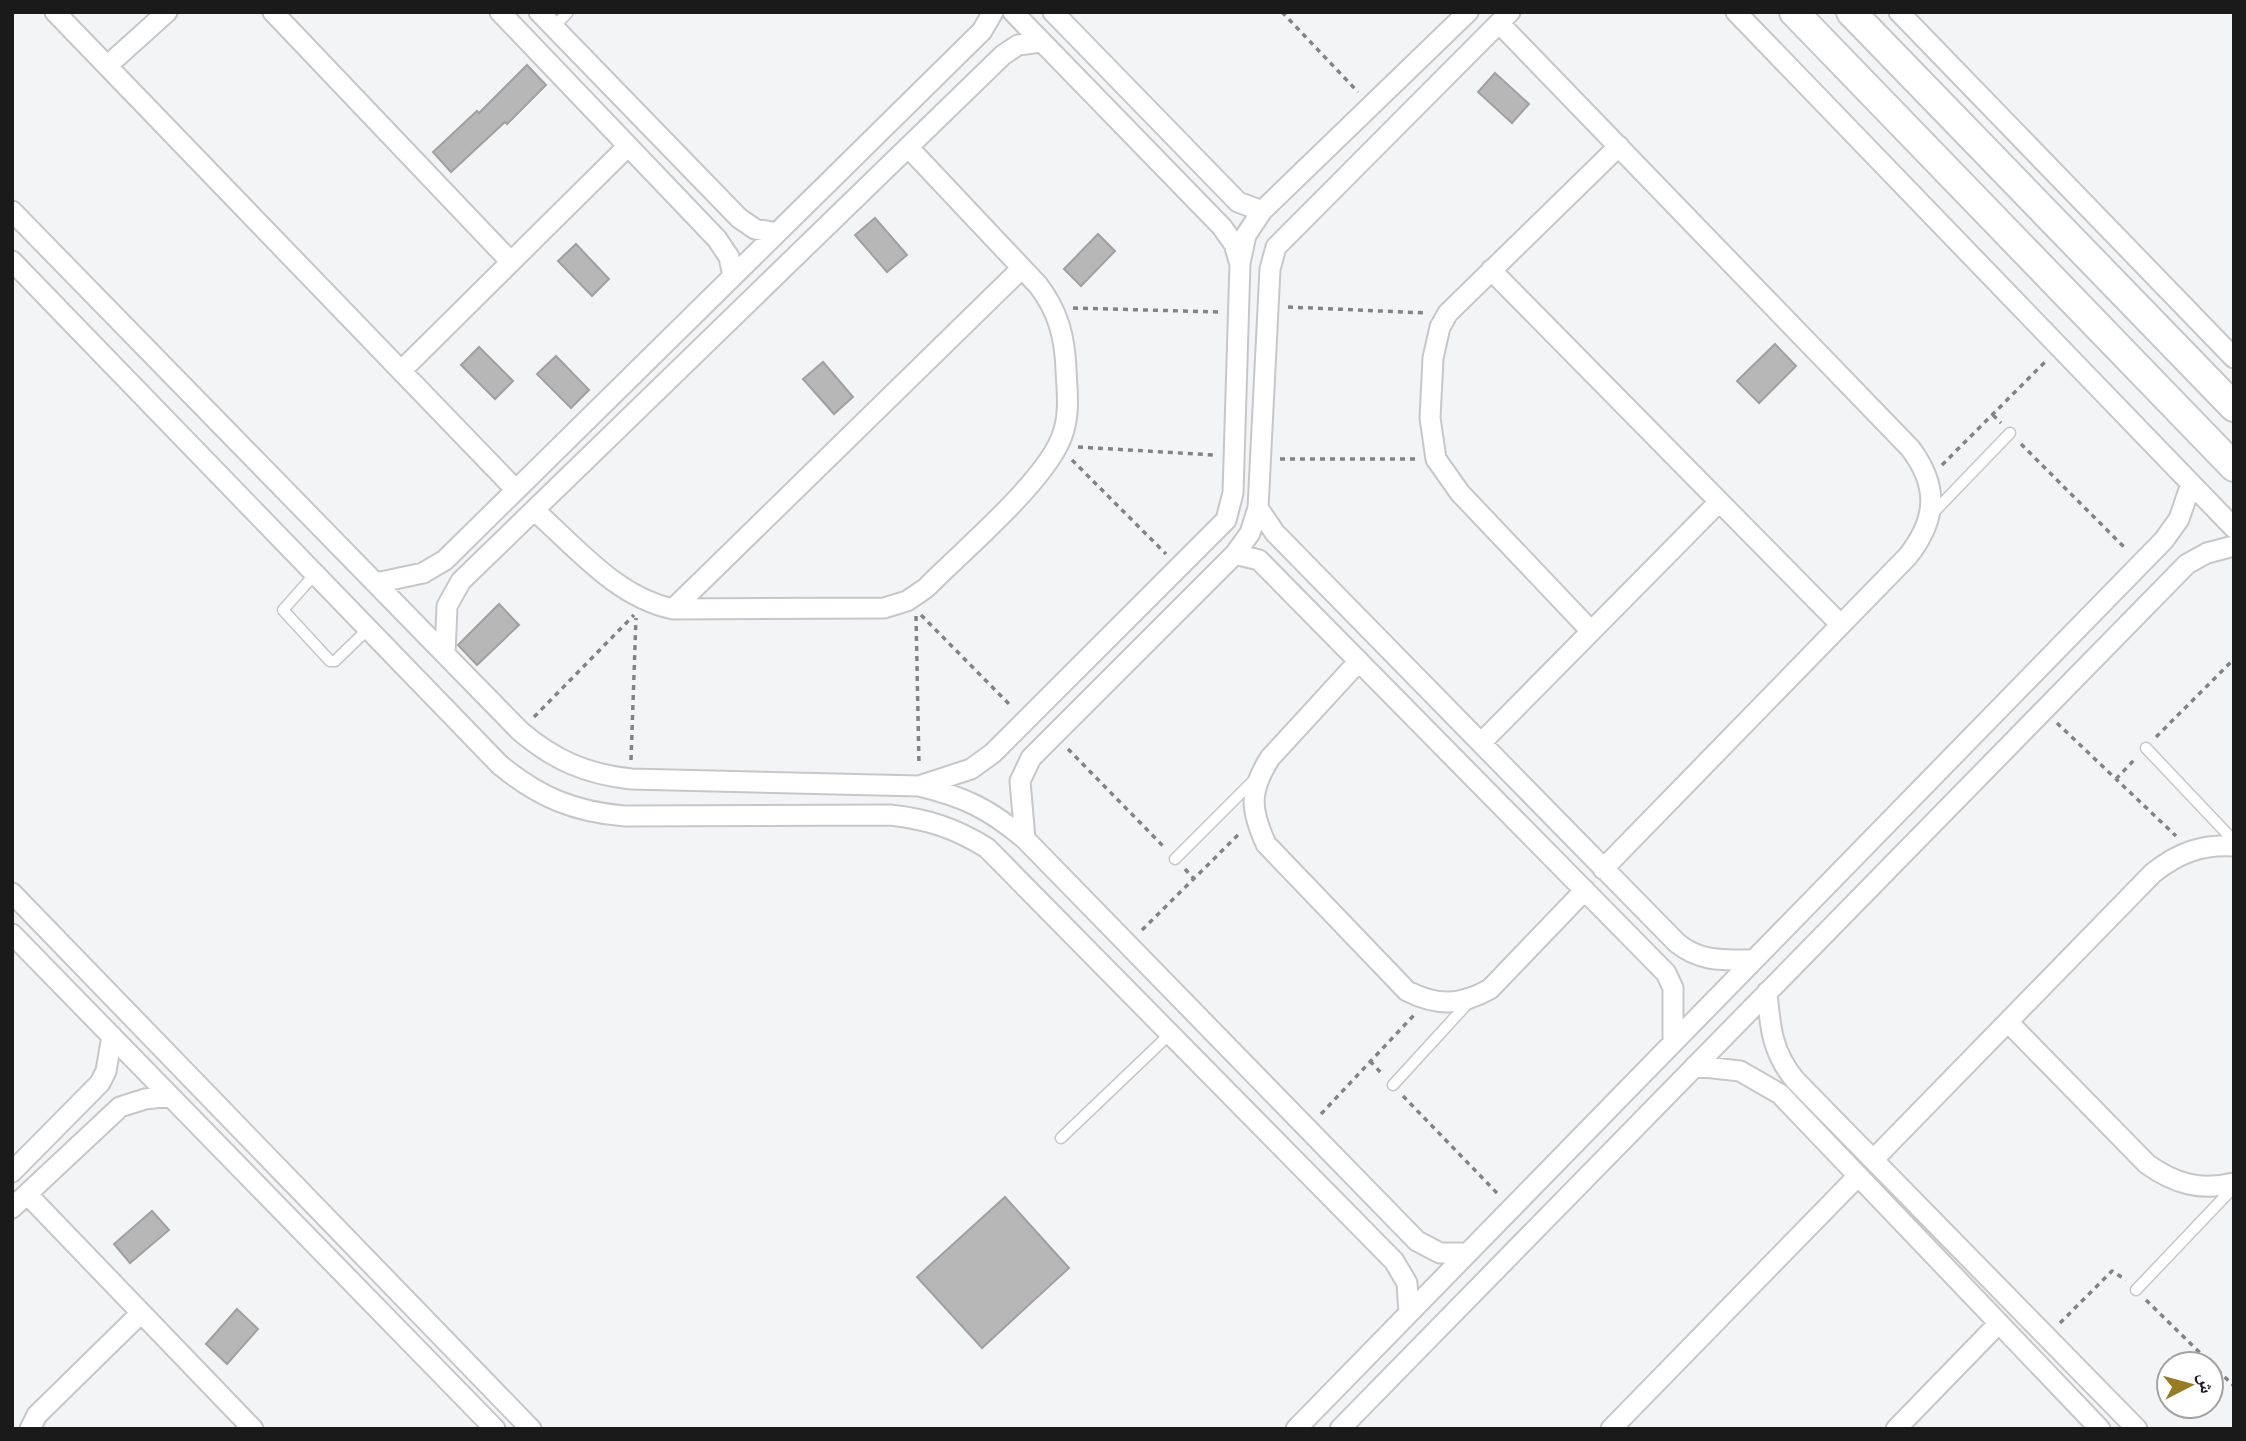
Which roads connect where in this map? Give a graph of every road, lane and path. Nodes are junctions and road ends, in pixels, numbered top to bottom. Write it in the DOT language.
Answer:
graph roads {
  1 [pos="54,12"];
  2 [pos="167,12"];
  3 [pos="273,12"];
  4 [pos="500,12"];
  5 [pos="540,12"];
  6 [pos="568,12"];
  7 [pos="993,12"];
  8 [pos="1013,12"];
  9 [pos="1052,12"];
  10 [pos="1282,12"];
  11 [pos="1468,12"];
  12 [pos="1737,12"];
  13 [pos="1794,12"];
  14 [pos="1851,12"];
  15 [pos="1899,12"];
  16 [pos="1504,18"];
  17 [pos="554,27"];
  18 [pos="1041,42"];
  19 [pos="107,66"];
  20 [pos="1371,105"];
  21 [pos="628,146"];
  22 [pos="1619,146"];
  23 [pos="908,147"];
  24 [pos="12,211"];
  25 [pos="1262,211"];
  26 [pos="777,233"];
  27 [pos="12,261"];
  28 [pos="511,262"];
  29 [pos="1240,263"];
  30 [pos="1022,268"];
  31 [pos="1491,270"];
  32 [pos="733,276"];
  33 [pos="1268,306"];
  34 [pos="1053,307"];
  35 [pos="1238,313"];
  36 [pos="1448,313"];
  37 [pos="2059,348"];
  38 [pos="2234,358"];
  39 [pos="401,371"];
  40 [pos="2234,407"];
  41 [pos="1993,415"];
  42 [pos="2010,433"];
  43 [pos="1059,446"];
  44 [pos="1234,456"];
  45 [pos="1260,458"];
  46 [pos="1436,459"];
  47 [pos="2234,467"];
  48 [pos="1928,479"];
  49 [pos="2191,484"];
  50 [pos="516,490"];
  51 [pos="1719,502"];
  52 [pos="1258,508"];
  53 [pos="534,510"];
  54 [pos="1930,516"];
  55 [pos="2234,528"];
  56 [pos="2164,540"];
  57 [pos="2234,546"];
  58 [pos="1235,554"];
  59 [pos="2141,564"];
  60 [pos="2187,564"];
  61 [pos="1180,568"];
  62 [pos="316,574"];
  63 [pos="376,583"];
  64 [pos="673,609"];
  65 [pos="1841,625"];
  66 [pos="368,629"];
  67 [pos="1591,631"];
  68 [pos="445,654"];
  69 [pos="2234,659"];
  70 [pos="1359,662"];
  71 [pos="2043,710"];
  72 [pos="1026,721"];
  73 [pos="520,731"];
  74 [pos="1054,735"];
  75 [pos="1481,743"];
  76 [pos="2146,748"];
  77 [pos="1259,776"];
  78 [pos="631,779"];
  79 [pos="2116,779"];
  80 [pos="764,782"];
  81 [pos="919,786"];
  82 [pos="763,816"];
  83 [pos="1255,819"];
  84 [pos="1025,839"];
  85 [pos="2234,841"];
  86 [pos="2234,846"];
  87 [pos="2191,850"];
  88 [pos="1175,859"];
  89 [pos="1603,869"];
  90 [pos="1194,879"];
  91 [pos="1585,890"];
  92 [pos="12,893"];
  93 [pos="12,934"];
  94 [pos="1676,943"];
  95 [pos="1128,944"];
  96 [pos="1754,960"];
  97 [pos="1656,962"];
  98 [pos="1767,992"];
  99 [pos="1471,1000"];
  100 [pos="1427,1001"];
  101 [pos="2008,1022"];
  102 [pos="1171,1033"];
  103 [pos="112,1036"];
  104 [pos="1673,1042"];
  105 [pos="1370,1061"];
  106 [pos="1695,1066"];
  107 [pos="1794,1080"];
  108 [pos="1392,1085"];
  109 [pos="1780,1094"];
  110 [pos="90,1095"];
  111 [pos="170,1096"];
  112 [pos="110,1115"];
  113 [pos="1307,1128"];
  114 [pos="1061,1138"];
  115 [pos="1873,1160"];
  116 [pos="1548,1171"];
  117 [pos="12,1172"];
  118 [pos="1858,1176"];
  119 [pos="2234,1185"];
  120 [pos="1570,1193"];
  121 [pos="19,1201"];
  122 [pos="1512,1208"];
  123 [pos="1468,1253"];
  124 [pos="2136,1290"];
  125 [pos="401,1294"];
  126 [pos="141,1313"];
  127 [pos="1409,1313"];
  128 [pos="383,1314"];
  129 [pos="1999,1323"];
  130 [pos="2046,1336"];
  131 [pos="2234,1387"];
  132 [pos="2132,1427"];
  133 [pos="30,1429"];
  134 [pos="253,1429"];
  135 [pos="495,1429"];
  136 [pos="531,1429"];
  137 [pos="1296,1429"];
  138 [pos="1340,1429"];
  139 [pos="1611,1429"];
  140 [pos="1896,1429"];
  141 [pos="2100,1429"];
  1 -- 19 [label="street"];
  2 -- 19 [label="street"];
  3 -- 28 [label="street"];
  4 -- 21 [label="street"];
  5 -- 17 [label="street"];
  6 -- 17 [label="lane"];
  7 -- 26 [label="street"];
  8 -- 18 [label="street"];
  9 -- 25 [label="street"];
  10 -- 20 [label="path"];
  11 -- 20 [label="street"];
  12 -- 37 [label="street"];
  13 -- 47 [label="street"];
  14 -- 40 [label="street"];
  15 -- 38 [label="street"];
  16 -- 22 [label="street"];
  16 -- 33 [label="street"];
  17 -- 26 [label="street"];
  18 -- 23 [label="street"];
  18 -- 29 [label="street"];
  19 -- 39 [label="street"];
  20 -- 25 [label="street"];
  21 -- 28 [label="street"];
  21 -- 32 [label="street"];
  22 -- 31 [label="street"];
  22 -- 48 [label="street"];
  23 -- 30 [label="street"];
  23 -- 53 [label="street"];
  24 -- 63 [label="street"];
  25 -- 29 [label="street"];
  26 -- 32 [label="street"];
  27 -- 62 [label="street"];
  28 -- 39 [label="street"];
  29 -- 35 [label="street"];
  30 -- 34 [label="street"];
  30 -- 64 [label="street"];
  31 -- 36 [label="street"];
  31 -- 51 [label="street"];
  32 -- 50 [label="street"];
  33 -- 36 [label="path"];
  33 -- 45 [label="street"];
  34 -- 35 [label="path"];
  34 -- 43 [label="street"];
  35 -- 44 [label="street"];
  36 -- 46 [label="street"];
  37 -- 41 [label="path"];
  37 -- 49 [label="street"];
  39 -- 50 [label="street"];
  41 -- 42 [label="path"];
  41 -- 48 [label="path"];
  42 -- 54 [label="lane"];
  42 -- 59 [label="path"];
  43 -- 44 [label="path"];
  43 -- 61 [label="path"];
  43 -- 64 [label="street"];
  44 -- 61 [label="street"];
  45 -- 46 [label="path"];
  45 -- 52 [label="street"];
  46 -- 67 [label="street"];
  48 -- 54 [label="street"];
  49 -- 55 [label="street"];
  49 -- 56 [label="street"];
  50 -- 63 [label="street"];
  51 -- 65 [label="street"];
  51 -- 67 [label="street"];
  52 -- 58 [label="street"];
  52 -- 75 [label="street"];
  53 -- 64 [label="street"];
  53 -- 68 [label="street"];
  54 -- 65 [label="street"];
  56 -- 59 [label="street"];
  56 -- 60 [label="street"];
  57 -- 60 [label="street"];
  58 -- 70 [label="street"];
  58 -- 74 [label="street"];
  59 -- 96 [label="street"];
  60 -- 71 [label="street"];
  61 -- 72 [label="street"];
  62 -- 66 [label="street"];
  62 -- 66 [label="lane"];
  63 -- 68 [label="street"];
  65 -- 89 [label="street"];
  66 -- 82 [label="street"];
  67 -- 75 [label="street"];
  68 -- 73 [label="street"];
  69 -- 76 [label="path"];
  70 -- 77 [label="street"];
  70 -- 91 [label="street"];
  71 -- 79 [label="path"];
  71 -- 98 [label="street"];
  72 -- 81 [label="street"];
  72 -- 81 [label="path"];
  73 -- 78 [label="street"];
  73 -- 78 [label="path"];
  74 -- 84 [label="street"];
  74 -- 88 [label="path"];
  75 -- 89 [label="street"];
  76 -- 79 [label="path"];
  76 -- 85 [label="lane"];
  77 -- 83 [label="street"];
  77 -- 88 [label="lane"];
  78 -- 80 [label="street"];
  79 -- 87 [label="path"];
  80 -- 81 [label="street"];
  80 -- 82 [label="street"];
  81 -- 84 [label="street"];
  82 -- 102 [label="street"];
  83 -- 90 [label="path"];
  83 -- 100 [label="street"];
  84 -- 95 [label="street"];
  86 -- 87 [label="street"];
  87 -- 101 [label="street"];
  88 -- 90 [label="path"];
  89 -- 94 [label="street"];
  90 -- 95 [label="path"];
  91 -- 97 [label="street"];
  91 -- 99 [label="street"];
  92 -- 125 [label="street"];
  93 -- 103 [label="street"];
  94 -- 96 [label="street"];
  94 -- 97 [label="street"];
  95 -- 113 [label="street"];
  96 -- 104 [label="street"];
  97 -- 104 [label="street"];
  98 -- 106 [label="street"];
  98 -- 107 [label="street"];
  99 -- 100 [label="street"];
  99 -- 108 [label="lane"];
  100 -- 105 [label="path"];
  101 -- 115 [label="street"];
  101 -- 119 [label="street"];
  102 -- 114 [label="lane"];
  102 -- 127 [label="street"];
  103 -- 110 [label="street"];
  103 -- 111 [label="street"];
  104 -- 116 [label="street"];
  105 -- 108 [label="path"];
  105 -- 113 [label="path"];
  106 -- 109 [label="street"];
  106 -- 120 [label="street"];
  107 -- 109 [label="street"];
  107 -- 115 [label="street"];
  108 -- 122 [label="path"];
  109 -- 118 [label="street"];
  110 -- 112 [label="street"];
  110 -- 117 [label="street"];
  111 -- 112 [label="street"];
  111 -- 128 [label="street"];
  112 -- 121 [label="street"];
  113 -- 123 [label="street"];
  115 -- 130 [label="street"];
  116 -- 120 [label="street"];
  116 -- 122 [label="street"];
  118 -- 129 [label="street"];
  118 -- 139 [label="street"];
  119 -- 124 [label="lane"];
  120 -- 138 [label="street"];
  121 -- 126 [label="street"];
  122 -- 123 [label="street"];
  123 -- 127 [label="street"];
  124 -- 130 [label="path"];
  124 -- 131 [label="path"];
  125 -- 128 [label="street"];
  125 -- 136 [label="street"];
  126 -- 133 [label="street"];
  126 -- 134 [label="street"];
  127 -- 137 [label="street"];
  128 -- 135 [label="street"];
  129 -- 140 [label="street"];
  129 -- 141 [label="street"];
  130 -- 132 [label="street"];
}
